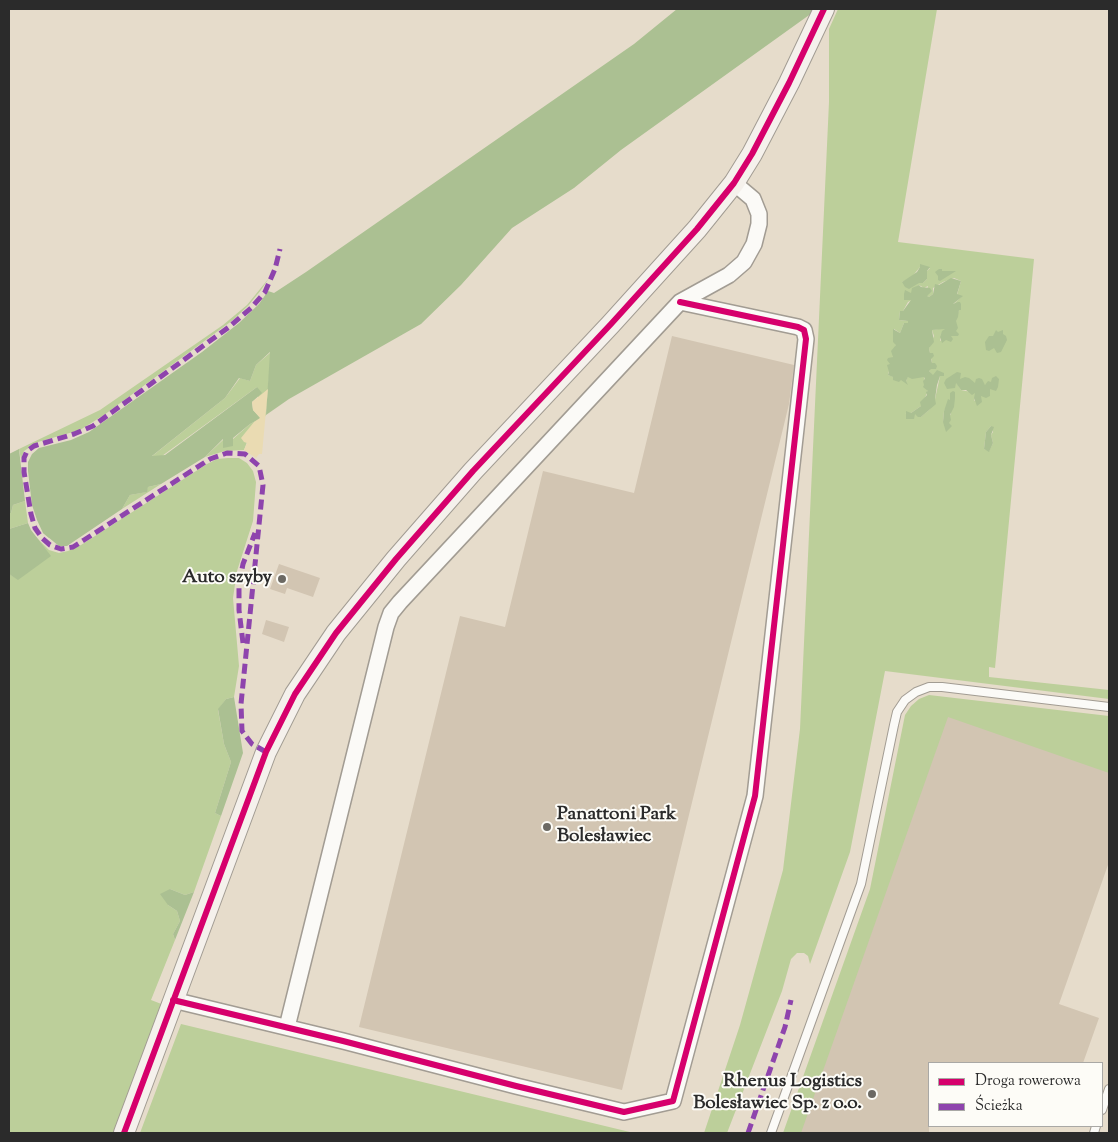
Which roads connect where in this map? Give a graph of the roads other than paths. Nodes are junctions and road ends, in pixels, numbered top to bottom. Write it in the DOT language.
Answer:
graph roads {
  1 [pos="824,9"];
  2 [pos="734,183"];
  3 [pos="680,302"];
  4 [pos="1109,707"];
  5 [pos="173,1000"];
  6 [pos="287,1027"];
  7 [pos="1109,1089"];
  8 [pos="1103,1107"];
  9 [pos="124,1133"];
  10 [pos="771,1133"];
  1 -- 2 [label="street"];
  2 -- 3 [label="street"];
  2 -- 5 [label="street"];
  3 -- 6 [label="street"];
  3 -- 6 [label="street"];
  4 -- 10 [label="lane"];
  5 -- 6 [label="street"];
  5 -- 9 [label="street"];
  7 -- 8 [label="lane"];
}
